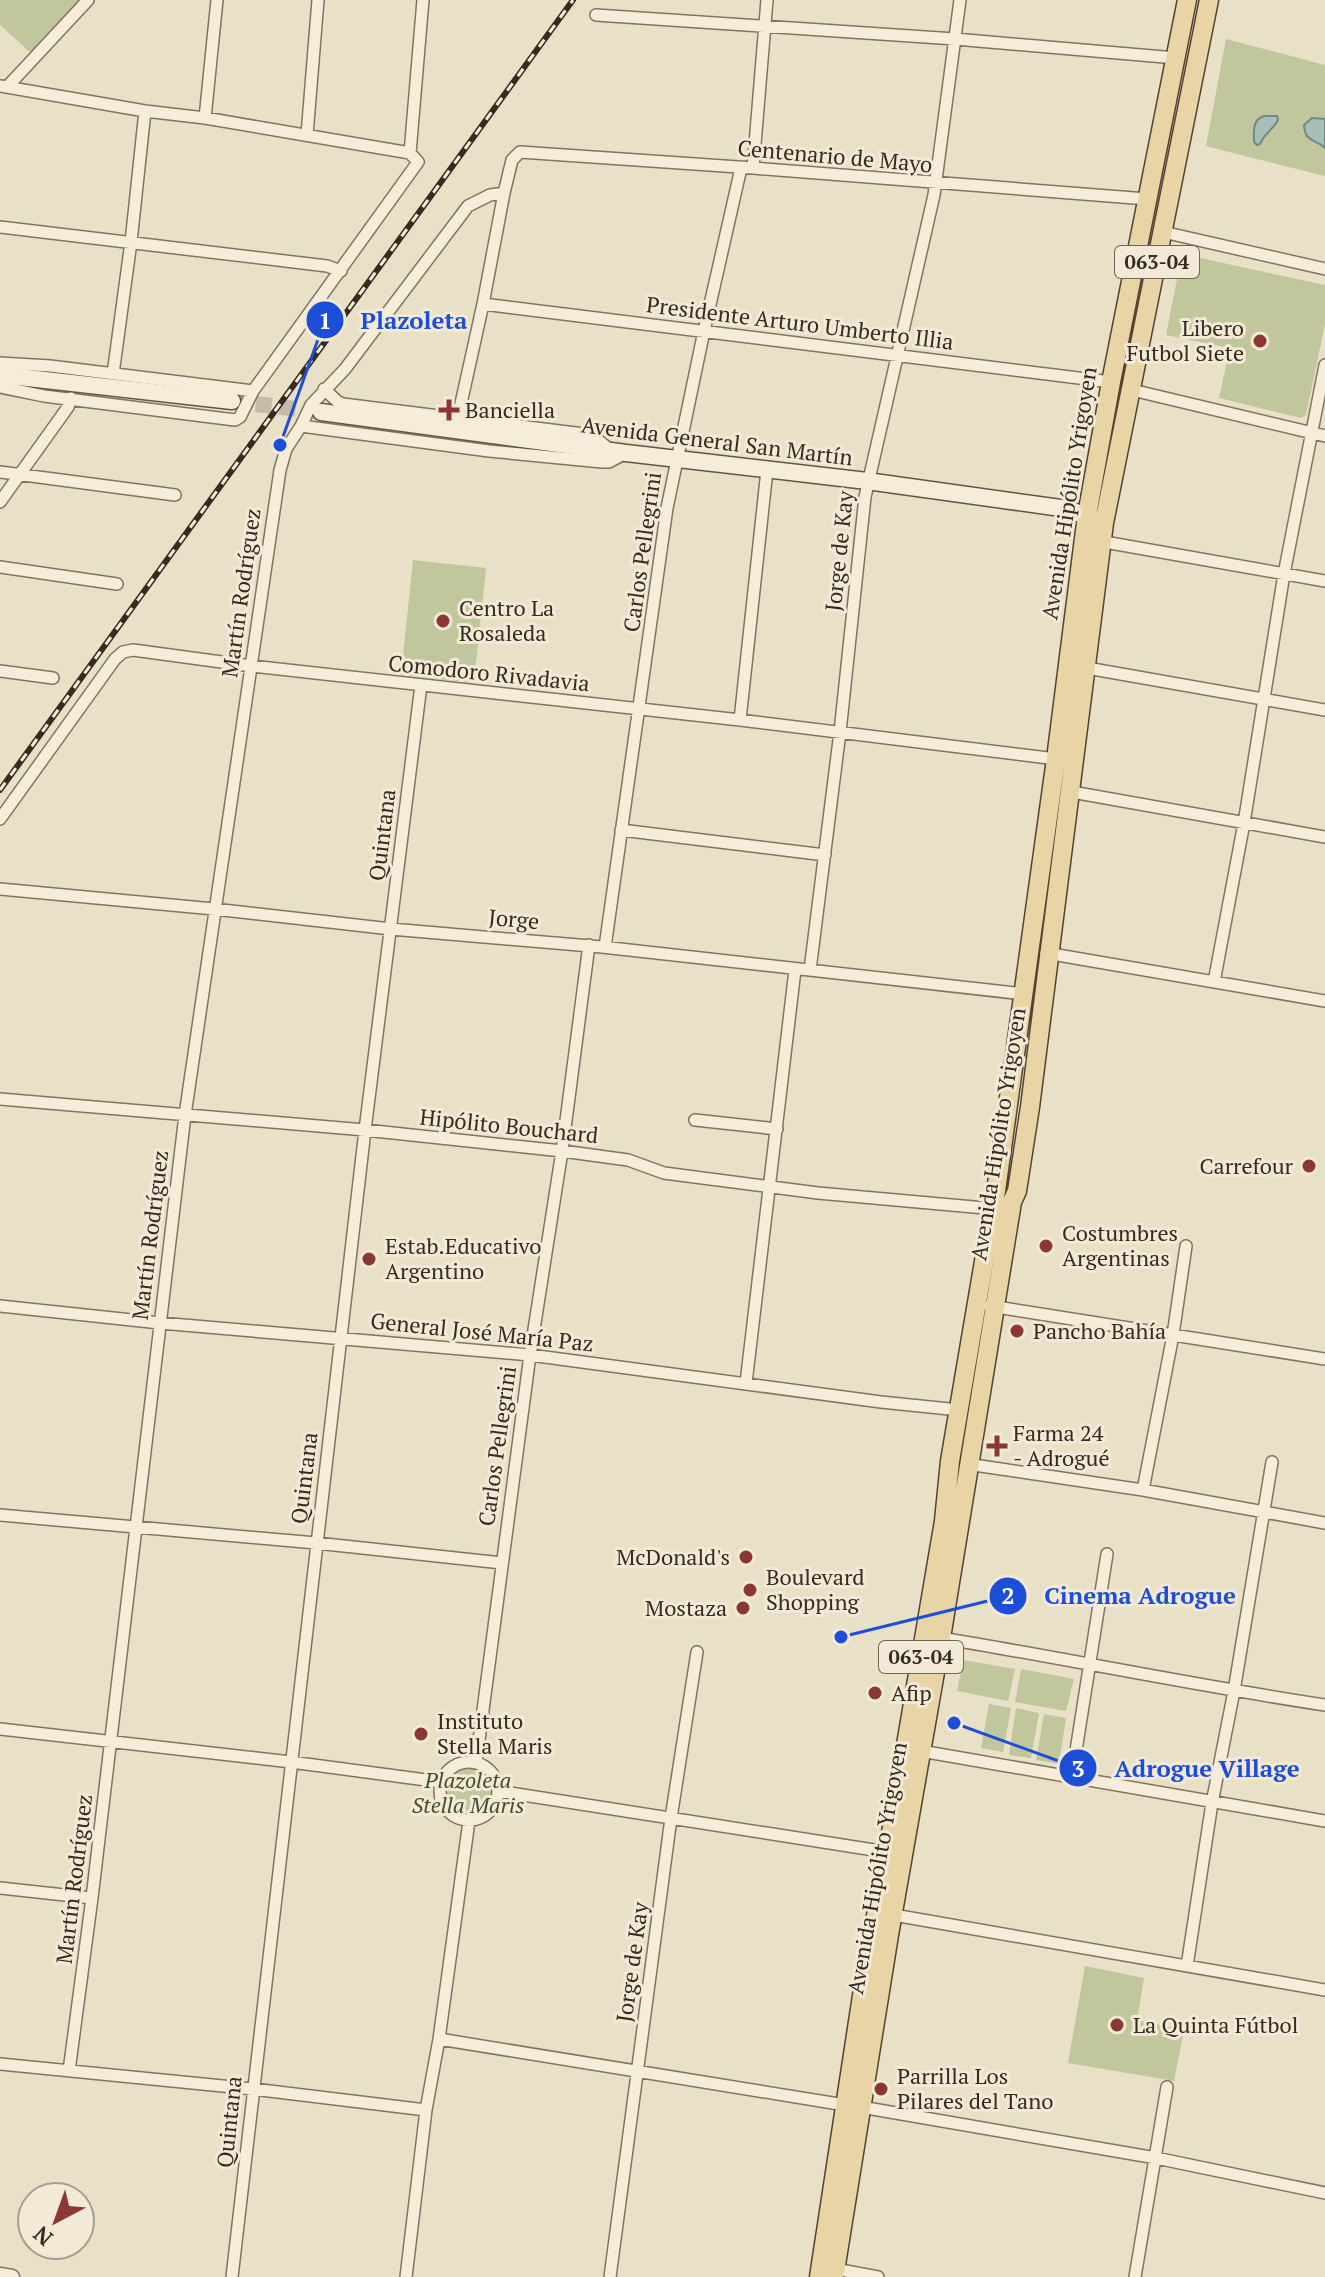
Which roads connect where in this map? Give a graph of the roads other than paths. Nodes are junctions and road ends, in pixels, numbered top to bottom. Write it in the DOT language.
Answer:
graph roads {
  1 [pos="88,0"];
  2 [pos="217,0"];
  3 [pos="318,0"];
  4 [pos="423,0"];
  5 [pos="767,0"];
  6 [pos="960,0"];
  7 [pos="1187,0"];
  8 [pos="1209,0"];
  9 [pos="596,15"];
  10 [pos="766,28"];
  11 [pos="955,39"];
  12 [pos="1176,58"];
  13 [pos="3,86"];
  14 [pos="145,111"];
  15 [pos="205,118"];
  16 [pos="307,135"];
  17 [pos="410,153"];
  18 [pos="747,168"];
  19 [pos="935,184"];
  20 [pos="500,194"];
  21 [pos="1147,199"];
  22 [pos="0,227"];
  23 [pos="1163,232"];
  24 [pos="131,242"];
  25 [pos="1325,269"];
  26 [pos="341,271"];
  27 [pos="483,304"];
  28 [pos="704,331"];
  29 [pos="897,356"];
  30 [pos="0,363"];
  31 [pos="1325,365"];
  32 [pos="113,374"];
  33 [pos="0,375"];
  34 [pos="1111,382"];
  35 [pos="0,387"];
  36 [pos="324,389"];
  37 [pos="1132,390"];
  38 [pos="253,391"];
  39 [pos="71,398"];
  40 [pos="238,404"];
  41 [pos="314,412"];
  42 [pos="458,417"];
  43 [pos="301,426"];
  44 [pos="1312,433"];
  45 [pos="1325,436"];
  46 [pos="618,452"];
  47 [pos="676,459"];
  48 [pos="767,470"];
  49 [pos="0,472"];
  50 [pos="20,474"];
  51 [pos="867,481"];
  52 [pos="175,495"];
  53 [pos="0,502"];
  54 [pos="1087,515"];
  55 [pos="1096,534"];
  56 [pos="0,567"];
  57 [pos="1284,574"];
  58 [pos="1325,581"];
  59 [pos="117,584"];
  60 [pos="251,666"];
  61 [pos="1087,668"];
  62 [pos="0,671"];
  63 [pos="53,678"];
  64 [pos="421,685"];
  65 [pos="1263,699"];
  66 [pos="639,710"];
  67 [pos="1325,710"];
  68 [pos="740,720"];
  69 [pos="840,732"];
  70 [pos="1056,759"];
  71 [pos="1072,792"];
  72 [pos="0,819"];
  73 [pos="1244,823"];
  74 [pos="621,830"];
  75 [pos="1325,837"];
  76 [pos="825,855"];
  77 [pos="0,889"];
  78 [pos="214,909"];
  79 [pos="391,929"];
  80 [pos="589,945"];
  81 [pos="605,947"];
  82 [pos="1030,951"];
  83 [pos="1050,954"];
  84 [pos="795,970"];
  85 [pos="810,970"];
  86 [pos="1214,982"];
  87 [pos="1024,994"];
  88 [pos="1325,1001"];
  89 [pos="0,1099"];
  90 [pos="185,1115"];
  91 [pos="695,1120"];
  92 [pos="777,1129"];
  93 [pos="365,1130"];
  94 [pos="562,1151"];
  95 [pos="770,1185"];
  96 [pos="1002,1210"];
  97 [pos="1186,1246"];
  98 [pos="976,1303"];
  99 [pos="0,1306"];
  100 [pos="995,1307"];
  101 [pos="160,1323"];
  102 [pos="1173,1335"];
  103 [pos="341,1339"];
  104 [pos="530,1355"];
  105 [pos="1325,1359"];
  106 [pos="746,1383"];
  107 [pos="959,1410"];
  108 [pos="1272,1462"];
  109 [pos="960,1463"];
  110 [pos="1143,1490"];
  111 [pos="1264,1512"];
  112 [pos="0,1515"];
  113 [pos="1325,1523"];
  114 [pos="136,1526"];
  115 [pos="316,1543"];
  116 [pos="1107,1554"];
  117 [pos="502,1563"];
  118 [pos="941,1638"];
  119 [pos="697,1652"];
  120 [pos="1090,1663"];
  121 [pos="1234,1691"];
  122 [pos="1325,1705"];
  123 [pos="0,1729"];
  124 [pos="111,1741"];
  125 [pos="921,1751"];
  126 [pos="291,1762"];
  127 [pos="476,1763"];
  128 [pos="1072,1776"];
  129 [pos="441,1782"];
  130 [pos="498,1791"];
  131 [pos="1212,1803"];
  132 [pos="671,1818"];
  133 [pos="469,1821"];
  134 [pos="1325,1821"];
  135 [pos="896,1853"];
  136 [pos="0,1888"];
  137 [pos="92,1898"];
  138 [pos="885,1914"];
  139 [pos="1187,1966"];
  140 [pos="1325,1990"];
  141 [pos="439,2039"];
  142 [pos="0,2064"];
  143 [pos="69,2071"];
  144 [pos="637,2071"];
  145 [pos="1167,2087"];
  146 [pos="253,2089"];
  147 [pos="853,2106"];
  148 [pos="426,2110"];
  149 [pos="1156,2158"];
  150 [pos="1325,2193"];
  151 [pos="830,2274"];
  152 [pos="0,2275"];
  153 [pos="12,2277"];
  154 [pos="232,2277"];
  155 [pos="406,2277"];
  156 [pos="610,2277"];
  157 [pos="878,2277"];
  158 [pos="1135,2277"];
  1 -- 13 [label="street"];
  2 -- 15 [label="street"];
  3 -- 16 [label="street"];
  4 -- 17 [label="street"];
  5 -- 10 [label="street, Carlos Pellegrini"];
  6 -- 11 [label="street, Jorge de Kay"];
  7 -- 12 [label="main road, Avenida Hipólito Yrigoyen / 063-04"];
  8 -- 23 [label="main road, Avenida Hipólito Yrigoyen / 063-04"];
  9 -- 10 [label="street"];
  10 -- 11 [label="street"];
  10 -- 18 [label="street, Carlos Pellegrini"];
  11 -- 12 [label="street"];
  11 -- 19 [label="street, Jorge de Kay"];
  12 -- 21 [label="main road, Avenida Hipólito Yrigoyen / 063-04"];
  13 -- 14 [label="street"];
  14 -- 15 [label="street"];
  14 -- 24 [label="street"];
  15 -- 16 [label="street"];
  16 -- 17 [label="street"];
  17 -- 26 [label="street"];
  18 -- 19 [label="street, Centenario de Mayo"];
  18 -- 20 [label="street, Centenario de Mayo"];
  18 -- 28 [label="street, Carlos Pellegrini"];
  19 -- 21 [label="street, Centenario de Mayo"];
  19 -- 29 [label="street, Jorge de Kay"];
  20 -- 27 [label="street"];
  20 -- 36 [label="street, Martín Rodríguez"];
  21 -- 34 [label="main road, Avenida Hipólito Yrigoyen / 063-04"];
  22 -- 24 [label="street"];
  23 -- 25 [label="street"];
  23 -- 37 [label="main road, Avenida Hipólito Yrigoyen / 063-04"];
  24 -- 26 [label="street"];
  24 -- 32 [label="street"];
  26 -- 38 [label="street"];
  27 -- 28 [label="street, Presidente Arturo Umberto Illia"];
  27 -- 42 [label="street"];
  28 -- 29 [label="street, Presidente Arturo Umberto Illia"];
  28 -- 47 [label="street, Carlos Pellegrini"];
  29 -- 34 [label="street, Presidente Arturo Umberto Illia"];
  29 -- 51 [label="street, Jorge de Kay"];
  30 -- 32 [label="street"];
  31 -- 44 [label="street"];
  32 -- 38 [label="street"];
  33 -- 40 [label="main road"];
  34 -- 54 [label="main road, Avenida Hipólito Yrigoyen / 063-04"];
  35 -- 39 [label="street"];
  36 -- 41 [label="street, Martín Rodríguez"];
  36 -- 42 [label="street"];
  37 -- 44 [label="street"];
  37 -- 55 [label="main road, Avenida Hipólito Yrigoyen / 063-04"];
  38 -- 40 [label="street"];
  39 -- 40 [label="street"];
  39 -- 50 [label="street"];
  41 -- 43 [label="street, Martín Rodríguez"];
  41 -- 46 [label="main road, Avenida General San Martín"];
  42 -- 46 [label="street"];
  43 -- 46 [label="street"];
  43 -- 60 [label="street, Martín Rodríguez"];
  44 -- 45 [label="street"];
  44 -- 57 [label="street"];
  46 -- 47 [label="main road, Avenida General San Martín"];
  47 -- 48 [label="main road, Avenida General San Martín"];
  47 -- 66 [label="street, Carlos Pellegrini"];
  48 -- 51 [label="main road, Avenida General San Martín"];
  48 -- 68 [label="street"];
  49 -- 50 [label="street"];
  50 -- 52 [label="street"];
  50 -- 53 [label="street"];
  51 -- 54 [label="main road, Avenida General San Martín"];
  51 -- 69 [label="street, Jorge de Kay"];
  54 -- 55 [label="main road, Avenida Hipólito Yrigoyen / 063-04"];
  55 -- 57 [label="street"];
  55 -- 61 [label="main road, Avenida Hipólito Yrigoyen / 063-04"];
  55 -- 70 [label="main road, Avenida Hipólito Yrigoyen / 063-04"];
  56 -- 59 [label="street"];
  57 -- 58 [label="street"];
  57 -- 65 [label="street"];
  60 -- 64 [label="street, Comodoro Rivadavia"];
  60 -- 72 [label="street, Comodoro Rivadavia"];
  60 -- 78 [label="street, Martín Rodríguez"];
  61 -- 65 [label="street"];
  61 -- 71 [label="main road, Avenida Hipólito Yrigoyen / 063-04"];
  62 -- 63 [label="street"];
  64 -- 66 [label="street, Comodoro Rivadavia"];
  64 -- 79 [label="street, Quintana"];
  65 -- 67 [label="street"];
  65 -- 73 [label="street"];
  66 -- 68 [label="street, Comodoro Rivadavia"];
  66 -- 74 [label="street, Carlos Pellegrini"];
  68 -- 69 [label="street, Comodoro Rivadavia"];
  69 -- 70 [label="street, Comodoro Rivadavia"];
  69 -- 76 [label="street, Jorge de Kay"];
  70 -- 82 [label="main road, Avenida Hipólito Yrigoyen / 063-04"];
  71 -- 73 [label="street"];
  71 -- 83 [label="main road, Avenida Hipólito Yrigoyen / 063-04"];
  73 -- 75 [label="street"];
  73 -- 86 [label="street"];
  74 -- 76 [label="street"];
  74 -- 81 [label="street, Carlos Pellegrini"];
  76 -- 85 [label="street, Jorge de Kay"];
  77 -- 78 [label="street, Jorge"];
  78 -- 79 [label="street, Jorge"];
  78 -- 90 [label="street, Martín Rodríguez"];
  79 -- 80 [label="street, Jorge"];
  79 -- 93 [label="street, Quintana"];
  80 -- 81 [label="street, Jorge"];
  80 -- 94 [label="street, Carlos Pellegrini"];
  81 -- 84 [label="street, Jorge"];
  82 -- 83 [label="street"];
  82 -- 87 [label="main road, Avenida Hipólito Yrigoyen / 063-04"];
  83 -- 86 [label="street"];
  83 -- 96 [label="main road, Avenida Hipólito Yrigoyen / 063-04"];
  84 -- 85 [label="street, Jorge"];
  84 -- 92 [label="street"];
  85 -- 87 [label="street, Jorge"];
  86 -- 88 [label="street"];
  87 -- 96 [label="main road, Avenida Hipólito Yrigoyen / 063-04"];
  89 -- 90 [label="street, Hipólito Bouchard"];
  90 -- 93 [label="street, Hipólito Bouchard"];
  90 -- 101 [label="street, Martín Rodríguez"];
  91 -- 92 [label="street"];
  92 -- 95 [label="street"];
  93 -- 94 [label="street, Hipólito Bouchard"];
  93 -- 103 [label="street, Quintana"];
  94 -- 95 [label="street, Hipólito Bouchard"];
  94 -- 104 [label="street, Carlos Pellegrini"];
  95 -- 96 [label="street, Hipólito Bouchard"];
  95 -- 106 [label="street"];
  96 -- 98 [label="main road, Avenida Hipólito Yrigoyen / 063-04"];
  96 -- 100 [label="main road, Avenida Hipólito Yrigoyen / 063-04"];
  97 -- 102 [label="street"];
  98 -- 100 [label="street"];
  98 -- 107 [label="main road, Avenida Hipólito Yrigoyen / 063-04"];
  99 -- 101 [label="street, General José María Paz"];
  100 -- 102 [label="street"];
  100 -- 109 [label="main road, Avenida Hipólito Yrigoyen / 063-04"];
  101 -- 103 [label="street, General José María Paz"];
  101 -- 114 [label="street, Martín Rodríguez"];
  102 -- 105 [label="street"];
  102 -- 110 [label="street"];
  103 -- 104 [label="street, General José María Paz"];
  103 -- 115 [label="street, Quintana"];
  104 -- 106 [label="street, General José María Paz"];
  104 -- 117 [label="street, Carlos Pellegrini"];
  106 -- 107 [label="street, General José María Paz"];
  107 -- 109 [label="main road, Avenida Hipólito Yrigoyen / 063-04"];
  108 -- 111 [label="street"];
  109 -- 110 [label="street"];
  109 -- 118 [label="main road, Avenida Hipólito Yrigoyen / 063-04"];
  109 -- 135 [label="main road, Avenida Hipólito Yrigoyen / 063-04"];
  110 -- 111 [label="street"];
  111 -- 113 [label="street"];
  111 -- 121 [label="street"];
  112 -- 114 [label="street"];
  114 -- 115 [label="street"];
  114 -- 124 [label="street, Martín Rodríguez"];
  115 -- 117 [label="street"];
  115 -- 126 [label="street, Quintana"];
  116 -- 120 [label="street"];
  117 -- 127 [label="street, Carlos Pellegrini"];
  118 -- 120 [label="street"];
  118 -- 125 [label="main road, Avenida Hipólito Yrigoyen / 063-04"];
  119 -- 132 [label="street, Jorge de Kay"];
  120 -- 121 [label="street"];
  120 -- 128 [label="street"];
  121 -- 122 [label="street"];
  121 -- 131 [label="street"];
  123 -- 124 [label="street"];
  124 -- 126 [label="street"];
  124 -- 137 [label="street, Martín Rodríguez"];
  125 -- 128 [label="street"];
  125 -- 135 [label="main road, Avenida Hipólito Yrigoyen / 063-04"];
  126 -- 129 [label="street"];
  126 -- 146 [label="street, Quintana"];
  127 -- 129 [label="street"];
  127 -- 130 [label="street"];
  128 -- 131 [label="street"];
  129 -- 133 [label="street"];
  130 -- 132 [label="street"];
  130 -- 133 [label="street"];
  131 -- 134 [label="street"];
  131 -- 139 [label="street"];
  132 -- 135 [label="street"];
  132 -- 144 [label="street, Jorge de Kay"];
  133 -- 141 [label="street"];
  135 -- 138 [label="main road, Avenida Hipólito Yrigoyen / 063-04"];
  136 -- 137 [label="street"];
  137 -- 143 [label="street, Martín Rodríguez"];
  138 -- 139 [label="street"];
  138 -- 147 [label="main road, Avenida Hipólito Yrigoyen / 063-04"];
  139 -- 140 [label="street"];
  141 -- 144 [label="street"];
  141 -- 148 [label="street"];
  142 -- 143 [label="street"];
  143 -- 146 [label="street"];
  144 -- 147 [label="street"];
  144 -- 156 [label="street, Jorge de Kay"];
  145 -- 149 [label="street"];
  146 -- 148 [label="street"];
  146 -- 154 [label="street, Quintana"];
  147 -- 149 [label="street"];
  147 -- 151 [label="main road, Avenida Hipólito Yrigoyen / 063-04"];
  148 -- 155 [label="street"];
  149 -- 150 [label="street"];
  149 -- 158 [label="street"];
  151 -- 157 [label="street"];
  152 -- 153 [label="street"];
}
